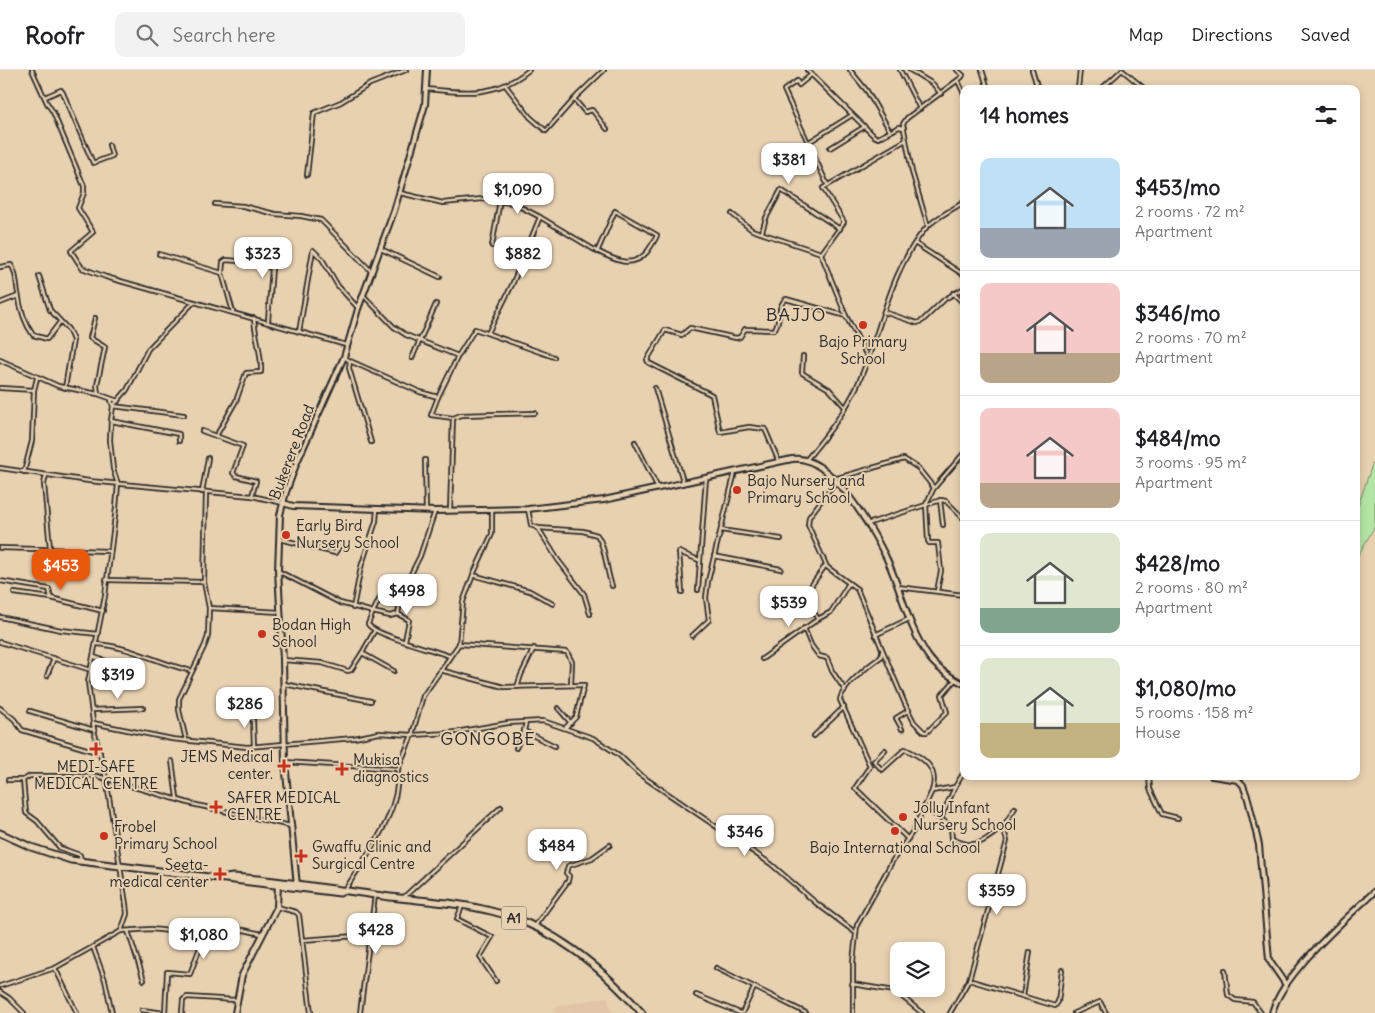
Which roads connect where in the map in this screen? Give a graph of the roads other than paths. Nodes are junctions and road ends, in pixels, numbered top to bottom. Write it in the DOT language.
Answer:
graph roads {
  1 [pos="32,70"];
  2 [pos="406,70"];
  3 [pos="427,70"];
  4 [pos="529,70"];
  5 [pos="604,70"];
  6 [pos="807,70"];
  7 [pos="850,70"];
  8 [pos="900,70"];
  9 [pos="910,70"];
  10 [pos="957,70"];
  11 [pos="982,70"];
  12 [pos="1032,70"];
  13 [pos="1080,70"];
  14 [pos="1122,70"];
  15 [pos="811,75"];
  16 [pos="958,81"];
  17 [pos="960,85"];
  18 [pos="987,85"];
  19 [pos="1037,85"];
  20 [pos="1078,85"];
  21 [pos="1105,85"];
  22 [pos="1140,85"];
  23 [pos="506,86"];
  24 [pos="427,89"];
  25 [pos="941,94"];
  26 [pos="45,97"];
  27 [pos="574,99"];
  28 [pos="920,109"];
  29 [pos="852,115"];
  30 [pos="864,127"];
  31 [pos="904,128"];
  32 [pos="607,129"];
  33 [pos="890,131"];
  34 [pos="906,140"];
  35 [pos="809,142"];
  36 [pos="109,145"];
  37 [pos="830,148"];
  38 [pos="307,175"];
  39 [pos="827,184"];
  40 [pos="400,193"];
  41 [pos="500,200"];
  42 [pos="215,204"];
  43 [pos="960,205"];
  44 [pos="732,214"];
  45 [pos="540,217"];
  46 [pos="928,226"];
  47 [pos="840,230"];
  48 [pos="762,232"];
  49 [pos="916,244"];
  50 [pos="492,246"];
  51 [pos="381,249"];
  52 [pos="597,252"];
  53 [pos="821,253"];
  54 [pos="159,254"];
  55 [pos="0,267"];
  56 [pos="372,272"];
  57 [pos="960,272"];
  58 [pos="222,273"];
  59 [pos="39,276"];
  60 [pos="440,277"];
  61 [pos="960,290"];
  62 [pos="953,293"];
  63 [pos="363,295"];
  64 [pos="18,296"];
  65 [pos="960,300"];
  66 [pos="194,302"];
  67 [pos="0,303"];
  68 [pos="436,304"];
  69 [pos="358,309"];
  70 [pos="232,312"];
  71 [pos="884,312"];
  72 [pos="846,316"];
  73 [pos="95,318"];
  74 [pos="254,318"];
  75 [pos="60,322"];
  76 [pos="268,322"];
  77 [pos="299,332"];
  78 [pos="488,333"];
  79 [pos="420,341"];
  80 [pos="346,345"];
  81 [pos="458,356"];
  82 [pos="803,356"];
  83 [pos="344,357"];
  84 [pos="554,357"];
  85 [pos="412,358"];
  86 [pos="868,358"];
  87 [pos="0,360"];
  88 [pos="350,361"];
  89 [pos="37,378"];
  90 [pos="0,388"];
  91 [pos="65,388"];
  92 [pos="655,388"];
  93 [pos="34,390"];
  94 [pos="98,394"];
  95 [pos="438,397"];
  96 [pos="111,400"];
  97 [pos="118,401"];
  98 [pos="114,406"];
  99 [pos="845,407"];
  100 [pos="535,413"];
  101 [pos="184,415"];
  102 [pos="453,418"];
  103 [pos="111,421"];
  104 [pos="202,430"];
  105 [pos="216,436"];
  106 [pos="179,442"];
  107 [pos="371,442"];
  108 [pos="635,442"];
  109 [pos="208,458"];
  110 [pos="960,458"];
  111 [pos="806,459"];
  112 [pos="425,460"];
  113 [pos="779,462"];
  114 [pos="0,468"];
  115 [pos="24,472"];
  116 [pos="735,472"];
  117 [pos="46,475"];
  118 [pos="706,478"];
  119 [pos="835,480"];
  120 [pos="683,481"];
  121 [pos="118,484"];
  122 [pos="658,488"];
  123 [pos="934,488"];
  124 [pos="202,492"];
  125 [pos="206,492"];
  126 [pos="252,496"];
  127 [pos="940,500"];
  128 [pos="284,503"];
  129 [pos="926,504"];
  130 [pos="377,509"];
  131 [pos="492,509"];
  132 [pos="528,509"];
  133 [pos="426,510"];
  134 [pos="435,511"];
  135 [pos="450,511"];
  136 [pos="960,515"];
  137 [pos="867,524"];
  138 [pos="943,525"];
  139 [pos="538,528"];
  140 [pos="721,530"];
  141 [pos="278,538"];
  142 [pos="781,539"];
  143 [pos="340,544"];
  144 [pos="0,548"];
  145 [pos="50,548"];
  146 [pos="109,551"];
  147 [pos="714,556"];
  148 [pos="699,560"];
  149 [pos="826,565"];
  150 [pos="781,569"];
  151 [pos="278,571"];
  152 [pos="473,574"];
  153 [pos="106,580"];
  154 [pos="0,581"];
  155 [pos="204,582"];
  156 [pos="849,583"];
  157 [pos="612,586"];
  158 [pos="897,587"];
  159 [pos="384,590"];
  160 [pos="698,590"];
  161 [pos="937,591"];
  162 [pos="682,592"];
  163 [pos="14,593"];
  164 [pos="960,594"];
  165 [pos="51,598"];
  166 [pos="553,604"];
  167 [pos="209,608"];
  168 [pos="353,608"];
  169 [pos="103,611"];
  170 [pos="280,612"];
  171 [pos="373,612"];
  172 [pos="398,614"];
  173 [pos="590,614"];
  174 [pos="0,617"];
  175 [pos="818,619"];
  176 [pos="909,619"];
  177 [pos="804,628"];
  178 [pos="376,630"];
  179 [pos="98,634"];
  180 [pos="875,634"];
  181 [pos="692,636"];
  182 [pos="405,640"];
  183 [pos="0,642"];
  184 [pos="96,644"];
  185 [pos="459,644"];
  186 [pos="534,648"];
  187 [pos="882,651"];
  188 [pos="362,653"];
  189 [pos="449,656"];
  190 [pos="94,657"];
  191 [pos="54,658"];
  192 [pos="762,658"];
  193 [pos="283,660"];
  194 [pos="91,670"];
  195 [pos="440,670"];
  196 [pos="136,671"];
  197 [pos="192,671"];
  198 [pos="394,671"];
  199 [pos="46,676"];
  200 [pos="955,680"];
  201 [pos="960,682"];
  202 [pos="284,684"];
  203 [pos="572,684"];
  204 [pos="517,687"];
  205 [pos="845,690"];
  206 [pos="371,701"];
  207 [pos="844,707"];
  208 [pos="0,708"];
  209 [pos="143,708"];
  210 [pos="558,708"];
  211 [pos="92,710"];
  212 [pos="909,710"];
  213 [pos="30,711"];
  214 [pos="235,712"];
  215 [pos="526,722"];
  216 [pos="94,723"];
  217 [pos="571,723"];
  218 [pos="563,728"];
  219 [pos="902,729"];
  220 [pos="94,730"];
  221 [pos="524,731"];
  222 [pos="412,735"];
  223 [pos="814,736"];
  224 [pos="186,740"];
  225 [pos="286,744"];
  226 [pos="254,746"];
  227 [pos="555,746"];
  228 [pos="516,748"];
  229 [pos="885,750"];
  230 [pos="100,753"];
  231 [pos="172,761"];
  232 [pos="286,762"];
  233 [pos="398,769"];
  234 [pos="106,778"];
  235 [pos="960,778"];
  236 [pos="8,780"];
  237 [pos="23,780"];
  238 [pos="1149,780"];
  239 [pos="1235,780"];
  240 [pos="954,787"];
  241 [pos="932,791"];
  242 [pos="177,798"];
  243 [pos="501,807"];
  244 [pos="924,807"];
  245 [pos="1015,808"];
  246 [pos="941,818"];
  247 [pos="1178,818"];
  248 [pos="292,827"];
  249 [pos="1003,827"];
  250 [pos="0,833"];
  251 [pos="908,839"];
  252 [pos="610,846"];
  253 [pos="81,861"];
  254 [pos="119,867"];
  255 [pos="278,884"];
  256 [pos="297,886"];
  257 [pos="345,890"];
  258 [pos="1375,891"];
  259 [pos="356,893"];
  260 [pos="375,895"];
  261 [pos="403,898"];
  262 [pos="462,905"];
  263 [pos="277,907"];
  264 [pos="534,926"];
  265 [pos="121,931"];
  266 [pos="128,931"];
  267 [pos="856,933"];
  268 [pos="205,934"];
  269 [pos="262,934"];
  270 [pos="369,936"];
  271 [pos="302,940"];
  272 [pos="93,947"];
  273 [pos="1030,952"];
  274 [pos="55,968"];
  275 [pos="716,968"];
  276 [pos="1062,970"];
  277 [pos="1225,970"];
  278 [pos="144,980"];
  279 [pos="969,980"];
  280 [pos="496,981"];
  281 [pos="852,984"];
  282 [pos="1286,984"];
  283 [pos="0,986"];
  284 [pos="754,988"];
  285 [pos="0,992"];
  286 [pos="696,995"];
  287 [pos="1023,996"];
  288 [pos="236,1000"];
  289 [pos="142,1010"];
  290 [pos="24,1013"];
  291 [pos="77,1013"];
  292 [pos="112,1013"];
  293 [pos="166,1013"];
  294 [pos="182,1013"];
  295 [pos="235,1013"];
  296 [pos="311,1013"];
  297 [pos="360,1013"];
  298 [pos="642,1013"];
  299 [pos="741,1013"];
  300 [pos="806,1013"];
  301 [pos="853,1013"];
  302 [pos="922,1013"];
  303 [pos="950,1013"];
  304 [pos="1074,1013"];
  305 [pos="1106,1013"];
  306 [pos="1260,1013"];
  307 [pos="1272,1013"];
  1 -- 26 [label="street"];
  2 -- 38 [label="street"];
  3 -- 24 [label="street, Bukerere Road"];
  4 -- 23 [label="street"];
  5 -- 27 [label="street"];
  6 -- 15 [label="street"];
  7 -- 33 [label="street"];
  8 -- 28 [label="street"];
  9 -- 25 [label="street"];
  10 -- 16 [label="street"];
  11 -- 18 [label="street"];
  12 -- 19 [label="street"];
  13 -- 20 [label="street"];
  14 -- 21 [label="street"];
  14 -- 22 [label="street"];
  15 -- 29 [label="street"];
  15 -- 35 [label="street"];
  16 -- 17 [label="street"];
  16 -- 25 [label="street"];
  23 -- 24 [label="street"];
  23 -- 27 [label="street"];
  24 -- 40 [label="street, Bukerere Road"];
  25 -- 28 [label="street"];
  26 -- 36 [label="street"];
  26 -- 66 [label="street"];
  27 -- 32 [label="street"];
  28 -- 31 [label="street"];
  29 -- 30 [label="street"];
  29 -- 35 [label="street"];
  30 -- 33 [label="street"];
  30 -- 37 [label="street"];
  31 -- 33 [label="street"];
  31 -- 34 [label="street"];
  34 -- 39 [label="street"];
  34 -- 46 [label="street"];
  35 -- 39 [label="street"];
  39 -- 47 [label="street"];
  40 -- 41 [label="street"];
  40 -- 51 [label="street, Bukerere Road"];
  41 -- 45 [label="street"];
  41 -- 50 [label="street"];
  42 -- 56 [label="street"];
  43 -- 46 [label="street"];
  44 -- 48 [label="street"];
  45 -- 52 [label="street"];
  45 -- 78 [label="street"];
  46 -- 49 [label="street"];
  47 -- 48 [label="street"];
  47 -- 53 [label="street"];
  48 -- 53 [label="street"];
  49 -- 57 [label="street"];
  49 -- 71 [label="street"];
  51 -- 56 [label="street, Bukerere Road"];
  51 -- 60 [label="street"];
  52 -- 52 [label="street"];
  53 -- 72 [label="street"];
  54 -- 58 [label="street"];
  55 -- 64 [label="street"];
  56 -- 63 [label="street, Bukerere Road"];
  58 -- 70 [label="street"];
  58 -- 76 [label="street"];
  59 -- 75 [label="street"];
  61 -- 62 [label="street"];
  62 -- 65 [label="street"];
  62 -- 71 [label="street"];
  63 -- 69 [label="street, Bukerere Road"];
  63 -- 79 [label="street"];
  64 -- 67 [label="street"];
  64 -- 75 [label="street"];
  66 -- 70 [label="street"];
  66 -- 97 [label="street"];
  68 -- 79 [label="street"];
  69 -- 77 [label="street"];
  69 -- 80 [label="street, Bukerere Road"];
  70 -- 74 [label="street"];
  71 -- 86 [label="street"];
  72 -- 86 [label="street"];
  72 -- 113 [label="street"];
  73 -- 94 [label="street"];
  74 -- 76 [label="street"];
  74 -- 105 [label="street"];
  75 -- 91 [label="street"];
  76 -- 77 [label="street"];
  77 -- 80 [label="street"];
  78 -- 81 [label="street"];
  78 -- 84 [label="street"];
  79 -- 81 [label="street"];
  79 -- 85 [label="street"];
  80 -- 83 [label="street, Bukerere Road"];
  81 -- 95 [label="street"];
  82 -- 99 [label="street"];
  83 -- 88 [label="street"];
  83 -- 128 [label="street, Bukerere Road"];
  86 -- 99 [label="street"];
  87 -- 89 [label="street"];
  88 -- 95 [label="street"];
  88 -- 107 [label="street"];
  89 -- 91 [label="street"];
  89 -- 93 [label="street"];
  90 -- 93 [label="street"];
  91 -- 94 [label="street"];
  92 -- 120 [label="street"];
  93 -- 115 [label="street"];
  94 -- 96 [label="street"];
  95 -- 102 [label="street"];
  96 -- 97 [label="street"];
  96 -- 98 [label="street"];
  97 -- 98 [label="street"];
  98 -- 101 [label="street"];
  98 -- 103 [label="street"];
  99 -- 111 [label="street"];
  100 -- 102 [label="street"];
  102 -- 135 [label="street"];
  103 -- 106 [label="street"];
  103 -- 121 [label="street"];
  104 -- 105 [label="street"];
  105 -- 126 [label="street"];
  108 -- 122 [label="street"];
  109 -- 124 [label="street"];
  110 -- 123 [label="street"];
  111 -- 113 [label="street"];
  111 -- 119 [label="street"];
  112 -- 133 [label="street"];
  113 -- 116 [label="street"];
  114 -- 115 [label="street"];
  115 -- 117 [label="street"];
  116 -- 118 [label="street"];
  116 -- 140 [label="street"];
  117 -- 121 [label="street"];
  117 -- 145 [label="street"];
  118 -- 120 [label="street"];
  118 -- 148 [label="street"];
  119 -- 123 [label="street"];
  119 -- 137 [label="street"];
  119 -- 149 [label="street"];
  120 -- 122 [label="street"];
  121 -- 124 [label="street"];
  121 -- 146 [label="street"];
  122 -- 132 [label="street"];
  123 -- 129 [label="street"];
  124 -- 125 [label="street"];
  125 -- 126 [label="street"];
  125 -- 155 [label="street"];
  126 -- 128 [label="street"];
  127 -- 129 [label="street"];
  127 -- 136 [label="street"];
  127 -- 138 [label="street"];
  128 -- 130 [label="street"];
  128 -- 141 [label="street, Bukerere Road"];
  129 -- 137 [label="street"];
  129 -- 161 [label="street"];
  130 -- 133 [label="street"];
  130 -- 168 [label="street"];
  131 -- 132 [label="street"];
  131 -- 135 [label="street"];
  131 -- 152 [label="street"];
  132 -- 139 [label="street"];
  133 -- 134 [label="street"];
  134 -- 135 [label="street"];
  134 -- 172 [label="street"];
  137 -- 158 [label="street"];
  139 -- 157 [label="street"];
  139 -- 173 [label="street"];
  140 -- 142 [label="street"];
  140 -- 147 [label="street"];
  141 -- 143 [label="street"];
  141 -- 151 [label="street, Bukerere Road"];
  144 -- 145 [label="street"];
  145 -- 146 [label="street"];
  146 -- 153 [label="street"];
  147 -- 150 [label="street"];
  147 -- 181 [label="street"];
  148 -- 160 [label="street"];
  148 -- 162 [label="street"];
  149 -- 156 [label="street"];
  149 -- 175 [label="street"];
  151 -- 168 [label="street"];
  151 -- 170 [label="street, Bukerere Road"];
  152 -- 166 [label="street"];
  152 -- 185 [label="street"];
  153 -- 155 [label="street"];
  153 -- 169 [label="street"];
  154 -- 165 [label="street"];
  155 -- 167 [label="street"];
  156 -- 175 [label="street"];
  156 -- 180 [label="street"];
  158 -- 161 [label="street"];
  158 -- 176 [label="street"];
  159 -- 171 [label="street"];
  161 -- 164 [label="street"];
  163 -- 165 [label="street"];
  165 -- 169 [label="street"];
  167 -- 170 [label="street"];
  167 -- 197 [label="street"];
  168 -- 171 [label="street"];
  169 -- 179 [label="street"];
  170 -- 193 [label="street, Bukerere Road"];
  171 -- 172 [label="street"];
  171 -- 178 [label="street"];
  172 -- 182 [label="street"];
  174 -- 179 [label="street"];
  175 -- 177 [label="street"];
  176 -- 180 [label="street"];
  176 -- 200 [label="street"];
  177 -- 192 [label="street"];
  177 -- 205 [label="street"];
  178 -- 182 [label="street"];
  178 -- 188 [label="street"];
  179 -- 184 [label="street"];
  180 -- 187 [label="street"];
  182 -- 189 [label="street"];
  183 -- 191 [label="street"];
  184 -- 190 [label="street"];
  184 -- 197 [label="street"];
  185 -- 186 [label="street"];
  185 -- 189 [label="street"];
  186 -- 203 [label="street"];
  186 -- 204 [label="street"];
  187 -- 205 [label="street"];
  187 -- 212 [label="street"];
  188 -- 193 [label="street"];
  188 -- 198 [label="street"];
  189 -- 195 [label="street"];
  190 -- 194 [label="street"];
  190 -- 196 [label="street"];
  191 -- 194 [label="street"];
  191 -- 199 [label="street"];
  193 -- 202 [label="street, Bukerere Road"];
  194 -- 211 [label="street"];
  195 -- 204 [label="street"];
  195 -- 222 [label="street"];
  197 -- 224 [label="street"];
  200 -- 201 [label="street"];
  200 -- 212 [label="street"];
  202 -- 206 [label="street"];
  202 -- 225 [label="street, Bukerere Road"];
  203 -- 204 [label="street"];
  203 -- 217 [label="street"];
  205 -- 207 [label="street"];
  207 -- 223 [label="street"];
  207 -- 251 [label="street"];
  208 -- 230 [label="street"];
  209 -- 211 [label="street"];
  210 -- 217 [label="street"];
  211 -- 216 [label="street"];
  212 -- 219 [label="street"];
  213 -- 220 [label="street"];
  214 -- 226 [label="street"];
  215 -- 218 [label="street"];
  215 -- 221 [label="street"];
  215 -- 222 [label="street"];
  216 -- 220 [label="street"];
  216 -- 224 [label="street"];
  217 -- 218 [label="street"];
  218 -- 267 [label="street"];
  220 -- 230 [label="street"];
  221 -- 227 [label="street"];
  221 -- 228 [label="street"];
  222 -- 225 [label="street"];
  222 -- 233 [label="street"];
  224 -- 226 [label="street"];
  225 -- 226 [label="street"];
  225 -- 232 [label="street, Bukerere Road"];
  229 -- 241 [label="street"];
  230 -- 234 [label="street"];
  231 -- 242 [label="street"];
  232 -- 233 [label="street"];
  232 -- 248 [label="street, Bukerere Road"];
  233 -- 257 [label="street"];
  234 -- 237 [label="street"];
  234 -- 242 [label="street"];
  234 -- 254 [label="street"];
  235 -- 240 [label="street"];
  236 -- 237 [label="street"];
  237 -- 253 [label="street"];
  238 -- 247 [label="street"];
  239 -- 282 [label="street"];
  240 -- 241 [label="street"];
  240 -- 246 [label="street"];
  241 -- 244 [label="street"];
  242 -- 248 [label="street"];
  243 -- 261 [label="street"];
  244 -- 246 [label="street"];
  244 -- 251 [label="street"];
  245 -- 249 [label="street"];
  246 -- 249 [label="street"];
  248 -- 256 [label="street, Bukerere Road"];
  249 -- 279 [label="street"];
  250 -- 253 [label="highway, A1"];
  251 -- 267 [label="street"];
  252 -- 264 [label="street"];
  253 -- 254 [label="highway, A1"];
  254 -- 255 [label="highway, A1"];
  254 -- 265 [label="street"];
  255 -- 256 [label="highway, A1"];
  255 -- 263 [label="street"];
  256 -- 257 [label="highway, A1"];
  256 -- 259 [label="highway, A1"];
  257 -- 259 [label="highway, A1"];
  258 -- 282 [label="street"];
  259 -- 260 [label="highway, A1"];
  260 -- 261 [label="highway, A1"];
  260 -- 270 [label="street"];
  261 -- 262 [label="highway, A1"];
  262 -- 264 [label="highway, A1"];
  262 -- 280 [label="street"];
  263 -- 269 [label="street"];
  263 -- 271 [label="street"];
  264 -- 298 [label="highway, A1"];
  265 -- 266 [label="street"];
  265 -- 272 [label="street"];
  266 -- 268 [label="street"];
  266 -- 278 [label="street"];
  267 -- 281 [label="street"];
  268 -- 269 [label="street"];
  268 -- 293 [label="street"];
  269 -- 288 [label="street"];
  270 -- 271 [label="street"];
  270 -- 297 [label="street"];
  271 -- 296 [label="street"];
  272 -- 274 [label="street"];
  272 -- 292 [label="street"];
  273 -- 287 [label="street"];
  274 -- 283 [label="street"];
  274 -- 291 [label="street"];
  275 -- 284 [label="street"];
  276 -- 287 [label="street"];
  277 -- 306 [label="street"];
  279 -- 287 [label="street"];
  279 -- 303 [label="street"];
  281 -- 301 [label="street"];
  281 -- 302 [label="street"];
  282 -- 307 [label="street"];
  284 -- 299 [label="street"];
  284 -- 300 [label="street"];
  285 -- 290 [label="street"];
  286 -- 299 [label="street"];
  288 -- 294 [label="street"];
  288 -- 295 [label="street"];
  289 -- 293 [label="street"];
  304 -- 305 [label="street"];
}
